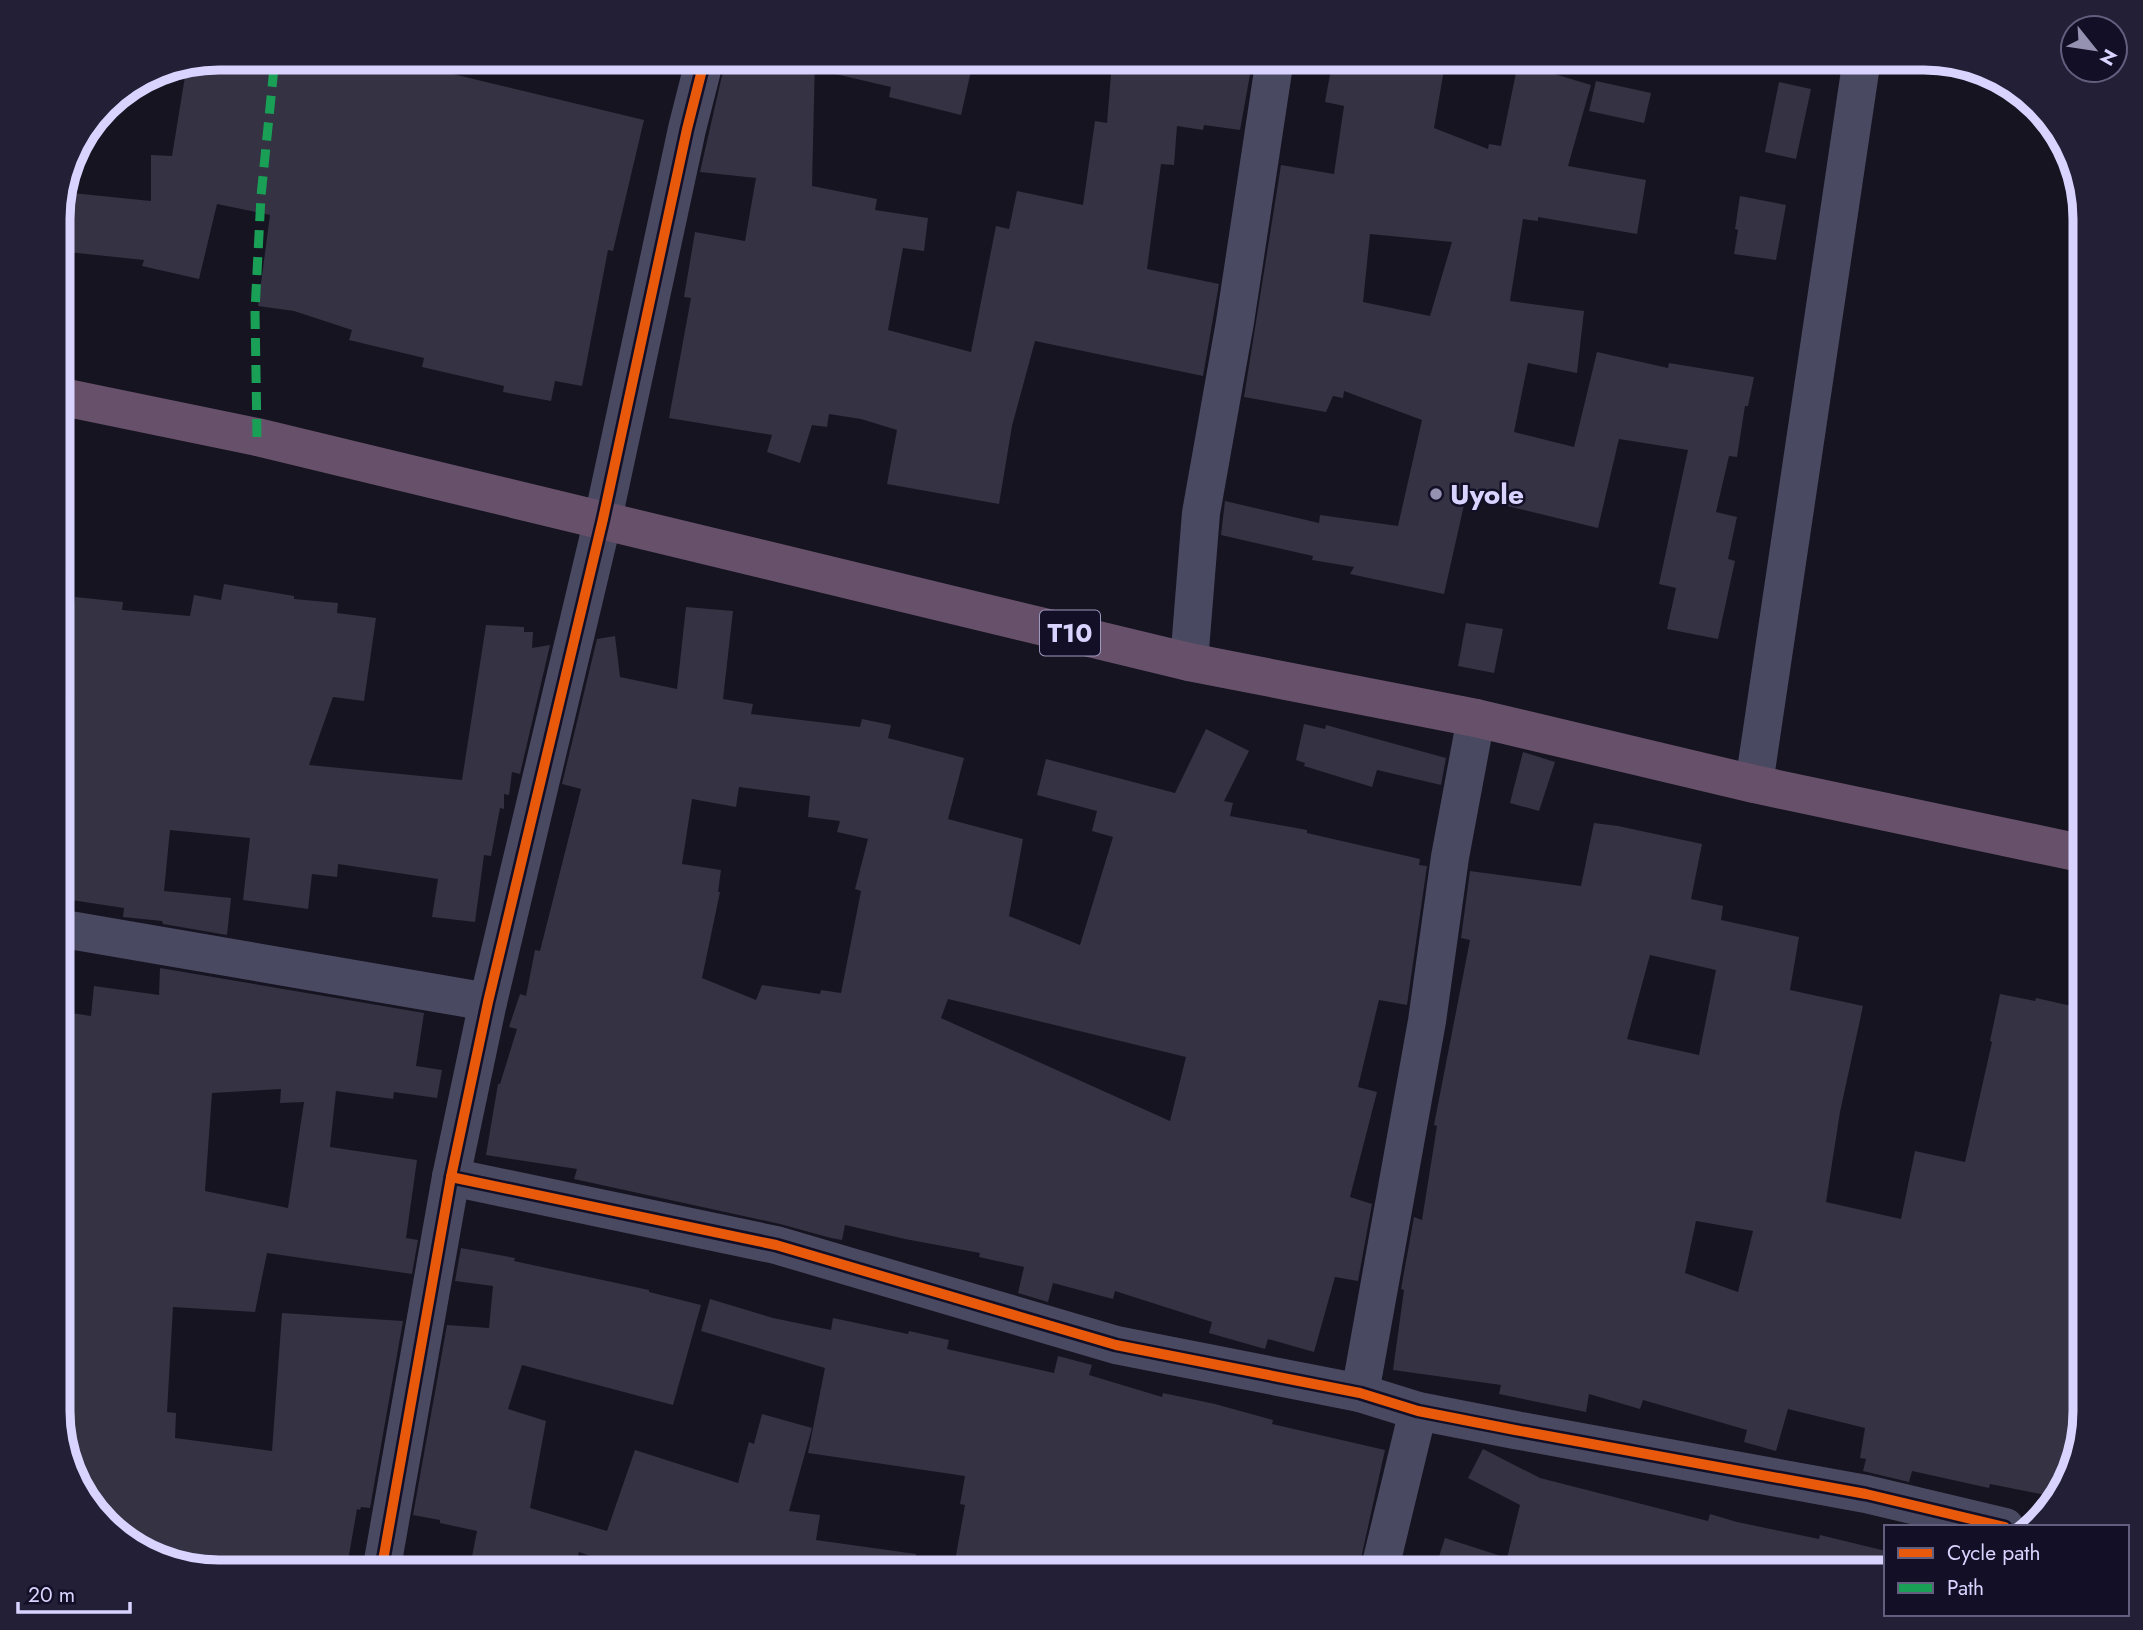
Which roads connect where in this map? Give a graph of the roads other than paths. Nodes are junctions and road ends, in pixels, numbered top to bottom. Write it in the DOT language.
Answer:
graph roads {
  1 [pos="702,70"];
  2 [pos="1273,70"];
  3 [pos="1860,70"];
  4 [pos="70,398"];
  5 [pos="603,519"];
  6 [pos="1189,662"];
  7 [pos="1476,718"];
  8 [pos="1754,784"];
  9 [pos="2073,851"];
  10 [pos="70,930"];
  11 [pos="488,1002"];
  12 [pos="451,1177"];
  13 [pos="1360,1393"];
  14 [pos="1419,1410"];
  15 [pos="1997,1525"];
  16 [pos="383,1560"];
  17 [pos="1382,1560"];
  1 -- 5 [label="street"];
  2 -- 6 [label="street"];
  3 -- 8 [label="street"];
  4 -- 5 [label="highway, T10"];
  5 -- 6 [label="highway, T10"];
  5 -- 11 [label="street"];
  6 -- 7 [label="highway, T10"];
  7 -- 8 [label="highway, T10"];
  7 -- 13 [label="street"];
  8 -- 9 [label="highway, T10"];
  10 -- 11 [label="street"];
  11 -- 12 [label="street"];
  12 -- 13 [label="street"];
  12 -- 16 [label="street"];
  13 -- 14 [label="street"];
  14 -- 15 [label="street"];
  14 -- 17 [label="street"];
}
